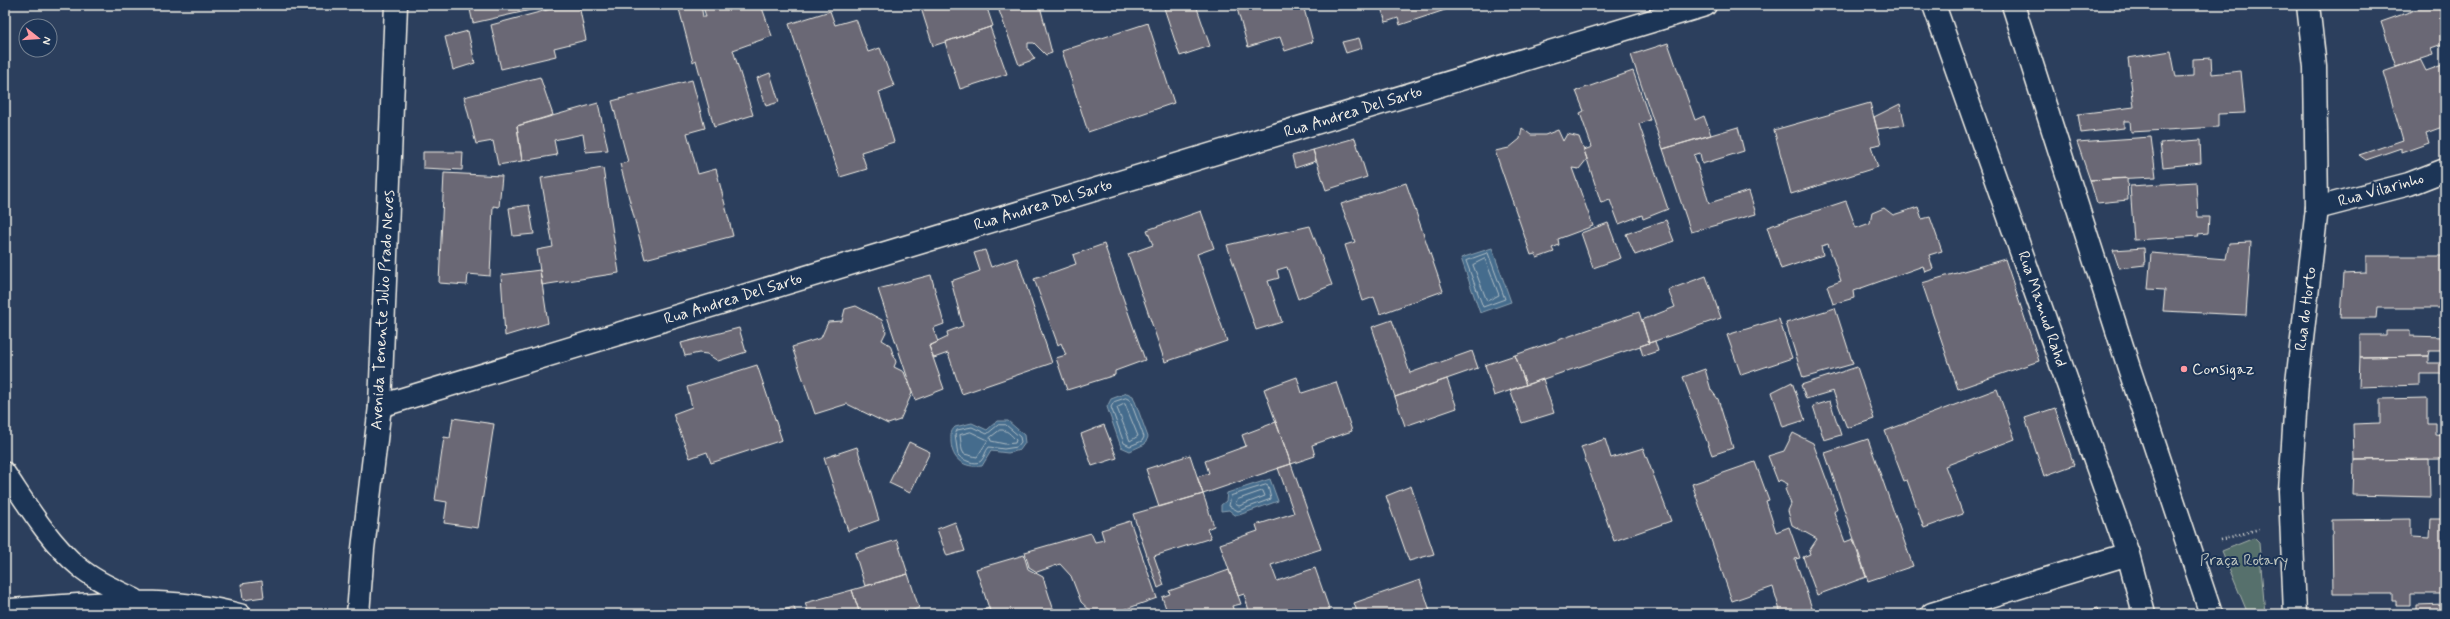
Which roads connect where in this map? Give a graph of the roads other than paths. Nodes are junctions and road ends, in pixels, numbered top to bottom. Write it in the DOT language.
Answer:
graph roads {
  1 [pos="396,5"];
  2 [pos="1705,5"];
  3 [pos="1934,5"];
  4 [pos="2013,5"];
  5 [pos="2308,5"];
  6 [pos="2445,170"];
  7 [pos="2317,208"];
  8 [pos="380,406"];
  9 [pos="5,472"];
  10 [pos="2128,554"];
  11 [pos="136,599"];
  12 [pos="5,609"];
  13 [pos="241,614"];
  14 [pos="358,614"];
  15 [pos="1932,614"];
  16 [pos="2144,614"];
  17 [pos="2211,614"];
  18 [pos="2295,614"];
  1 -- 8 [label="street, Avenida Tenente Julio Prado Neves"];
  2 -- 8 [label="street, Rua Andrea Del Sarto"];
  3 -- 10 [label="street, Rua Mamud Rahd"];
  4 -- 17 [label="street"];
  5 -- 7 [label="street, Rua do Horto"];
  6 -- 7 [label="street, Rua Vilarinho"];
  7 -- 18 [label="street, Rua do Horto"];
  8 -- 14 [label="street, Avenida Tenente Julio Prado Neves"];
  9 -- 11 [label="lane"];
  10 -- 15 [label="street"];
  10 -- 16 [label="street, Rua Mamud Rahd"];
  11 -- 12 [label="lane"];
  11 -- 13 [label="lane"];
}
